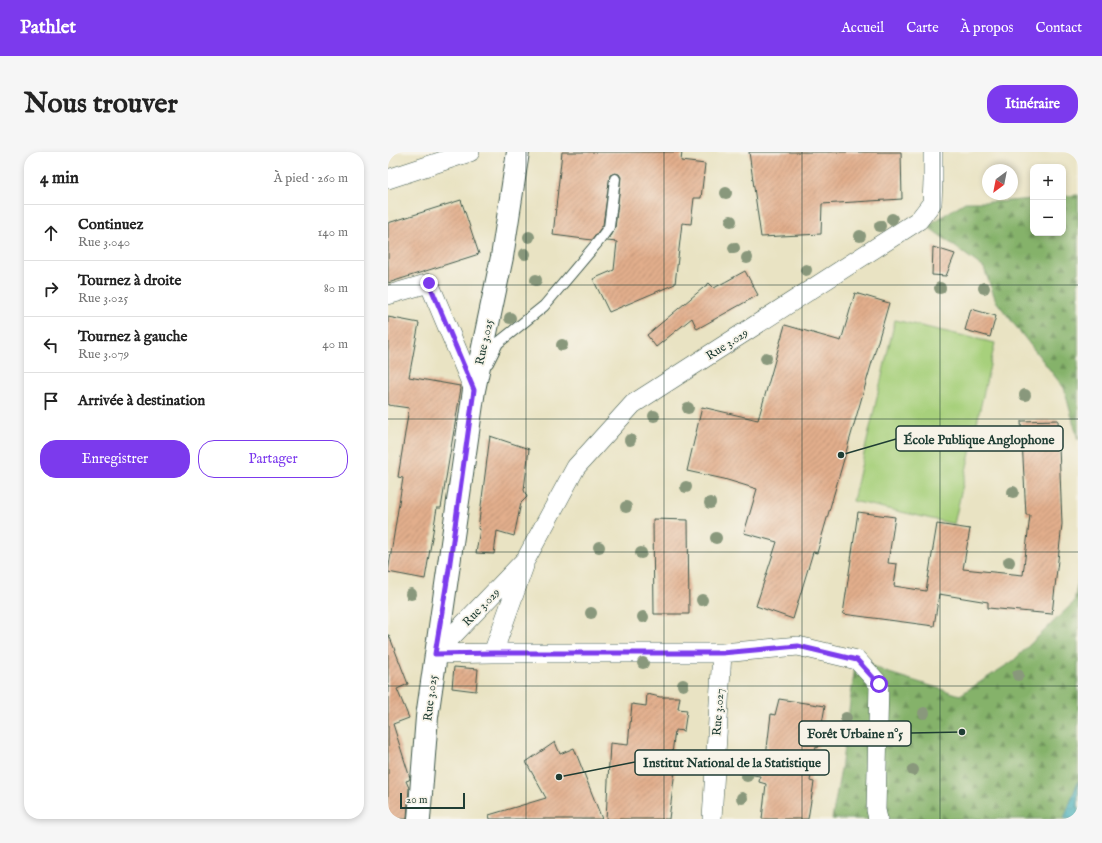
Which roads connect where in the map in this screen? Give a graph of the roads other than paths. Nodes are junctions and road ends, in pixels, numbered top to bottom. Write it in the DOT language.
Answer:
graph roads {
  1 [pos="470,152"];
  2 [pos="518,152"];
  3 [pos="933,152"];
  4 [pos="388,179"];
  5 [pos="616,179"];
  6 [pos="388,295"];
  7 [pos="474,390"];
  8 [pos="526,559"];
  9 [pos="493,653"];
  10 [pos="722,653"];
  11 [pos="435,654"];
  12 [pos="419,819"];
  13 [pos="712,819"];
  14 [pos="878,819"];
  1 -- 4 [label="street"];
  2 -- 7 [label="street, Rue 3.025"];
  3 -- 8 [label="street, Rue 3.029"];
  5 -- 7 [label="lane"];
  6 -- 7 [label="street"];
  7 -- 11 [label="street, Rue 3.025"];
  8 -- 9 [label="street, Rue 3.029"];
  8 -- 11 [label="street, Rue 3.029"];
  9 -- 10 [label="street"];
  9 -- 11 [label="street"];
  10 -- 13 [label="street, Rue 3.027"];
  10 -- 14 [label="street"];
  11 -- 12 [label="street, Rue 3.025"];
}
